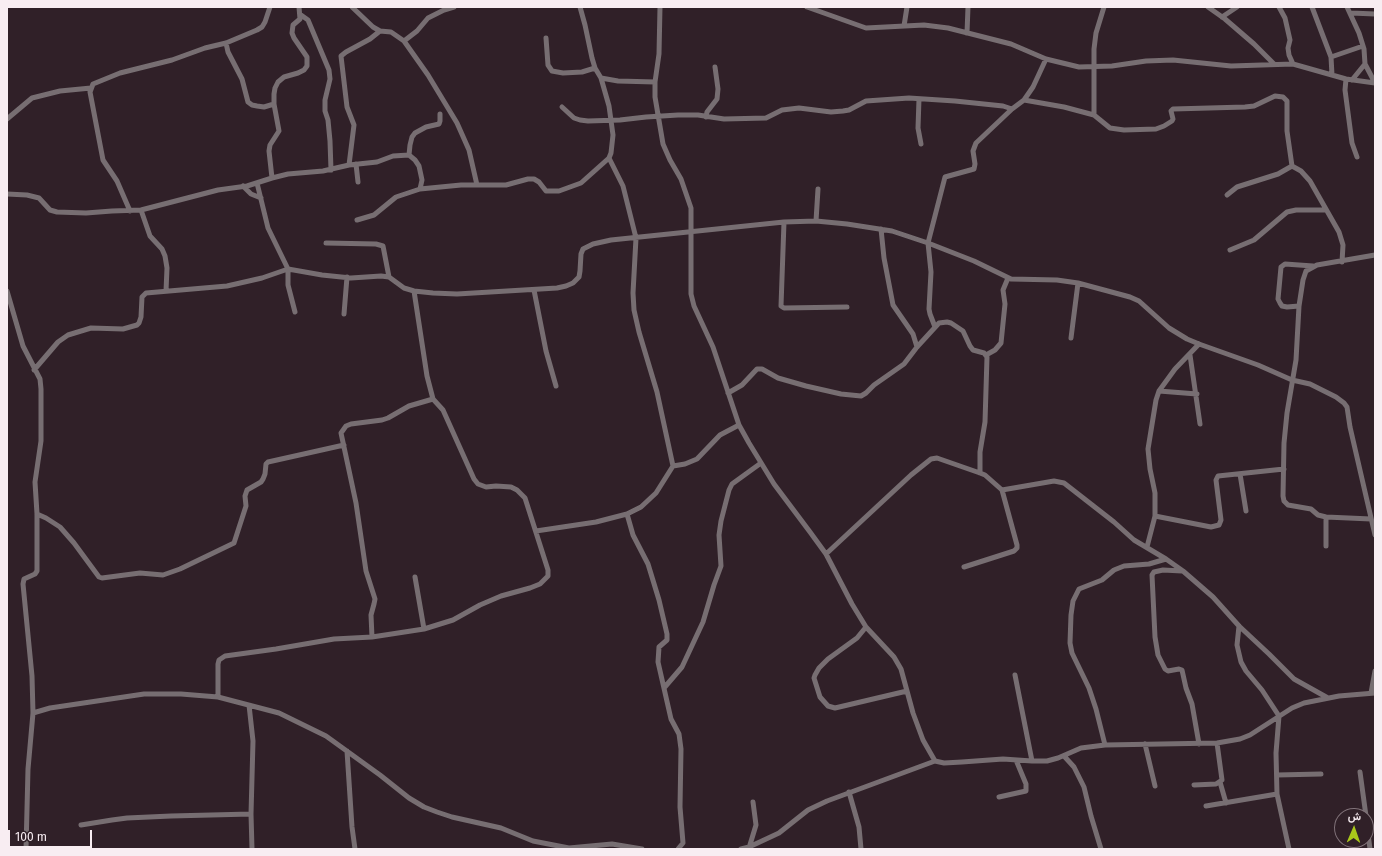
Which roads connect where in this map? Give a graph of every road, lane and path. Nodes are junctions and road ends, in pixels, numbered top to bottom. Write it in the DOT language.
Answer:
graph roads {
  1 [pos="270,7"];
  2 [pos="299,7"];
  3 [pos="352,7"];
  4 [pos="454,7"];
  5 [pos="580,7"];
  6 [pos="660,7"];
  7 [pos="807,7"];
  8 [pos="907,7"];
  9 [pos="968,7"];
  10 [pos="1104,7"];
  11 [pos="1208,7"];
  12 [pos="1237,7"];
  13 [pos="1279,7"];
  14 [pos="1312,7"];
  15 [pos="1347,7"];
  16 [pos="1351,13"];
  17 [pos="1375,14"];
  18 [pos="301,15"];
  19 [pos="1222,17"];
  20 [pos="904,26"];
  21 [pos="380,31"];
  22 [pos="967,33"];
  23 [pos="546,38"];
  24 [pos="226,42"];
  25 [pos="404,42"];
  26 [pos="1363,46"];
  27 [pos="1331,57"];
  28 [pos="1046,59"];
  29 [pos="1274,64"];
  30 [pos="1293,64"];
  31 [pos="1365,64"];
  32 [pos="715,67"];
  33 [pos="1094,67"];
  34 [pos="595,68"];
  35 [pos="1332,75"];
  36 [pos="601,78"];
  37 [pos="1346,79"];
  38 [pos="1352,80"];
  39 [pos="655,82"];
  40 [pos="1375,83"];
  41 [pos="90,88"];
  42 [pos="919,99"];
  43 [pos="1024,100"];
  44 [pos="274,104"];
  45 [pos="562,107"];
  46 [pos="1012,109"];
  47 [pos="440,114"];
  48 [pos="1094,115"];
  49 [pos="658,116"];
  50 [pos="706,117"];
  51 [pos="7,119"];
  52 [pos="611,120"];
  53 [pos="921,144"];
  54 [pos="410,155"];
  55 [pos="1357,157"];
  56 [pos="609,158"];
  57 [pos="356,164"];
  58 [pos="349,165"];
  59 [pos="1292,166"];
  60 [pos="331,170"];
  61 [pos="272,178"];
  62 [pos="358,182"];
  63 [pos="257,183"];
  64 [pos="477,185"];
  65 [pos="243,186"];
  66 [pos="420,189"];
  67 [pos="818,189"];
  68 [pos="7,194"];
  69 [pos="1227,195"];
  70 [pos="261,198"];
  71 [pos="140,210"];
  72 [pos="1326,210"];
  73 [pos="130,211"];
  74 [pos="357,220"];
  75 [pos="816,221"];
  76 [pos="784,222"];
  77 [pos="881,229"];
  78 [pos="691,232"];
  79 [pos="636,238"];
  80 [pos="326,243"];
  81 [pos="928,243"];
  82 [pos="1230,250"];
  83 [pos="1375,255"];
  84 [pos="1342,262"];
  85 [pos="1314,266"];
  86 [pos="288,269"];
  87 [pos="347,277"];
  88 [pos="389,277"];
  89 [pos="1008,278"];
  90 [pos="1078,283"];
  91 [pos="534,290"];
  92 [pos="7,291"];
  93 [pos="166,291"];
  94 [pos="414,291"];
  95 [pos="1299,306"];
  96 [pos="847,307"];
  97 [pos="295,312"];
  98 [pos="344,314"];
  99 [pos="935,327"];
  100 [pos="1071,338"];
  101 [pos="1199,344"];
  102 [pos="917,347"];
  103 [pos="986,355"];
  104 [pos="1190,355"];
  105 [pos="34,370"];
  106 [pos="1292,380"];
  107 [pos="556,386"];
  108 [pos="1159,391"];
  109 [pos="728,393"];
  110 [pos="1197,394"];
  111 [pos="433,399"];
  112 [pos="1200,424"];
  113 [pos="739,425"];
  114 [pos="344,445"];
  115 [pos="761,463"];
  116 [pos="672,466"];
  117 [pos="1284,469"];
  118 [pos="980,473"];
  119 [pos="1240,474"];
  120 [pos="1002,490"];
  121 [pos="1375,504"];
  122 [pos="1368,505"];
  123 [pos="1246,511"];
  124 [pos="37,514"];
  125 [pos="627,514"];
  126 [pos="1155,516"];
  127 [pos="1326,517"];
  128 [pos="1371,519"];
  129 [pos="536,531"];
  130 [pos="1375,535"];
  131 [pos="1326,546"];
  132 [pos="1147,548"];
  133 [pos="826,554"];
  134 [pos="1166,559"];
  135 [pos="964,567"];
  136 [pos="1183,572"];
  137 [pos="415,577"];
  138 [pos="1239,626"];
  139 [pos="866,627"];
  140 [pos="424,629"];
  141 [pos="372,638"];
  142 [pos="1375,671"];
  143 [pos="1016,675"];
  144 [pos="664,688"];
  145 [pos="908,691"];
  146 [pos="1373,693"];
  147 [pos="218,697"];
  148 [pos="1328,698"];
  149 [pos="249,705"];
  150 [pos="33,713"];
  151 [pos="1279,716"];
  152 [pos="1217,743"];
  153 [pos="1145,744"];
  154 [pos="1199,744"];
  155 [pos="1105,745"];
  156 [pos="346,751"];
  157 [pos="1064,756"];
  158 [pos="935,760"];
  159 [pos="1016,760"];
  160 [pos="1032,761"];
  161 [pos="1360,772"];
  162 [pos="1321,774"];
  163 [pos="1277,775"];
  164 [pos="1220,782"];
  165 [pos="1194,785"];
  166 [pos="1155,786"];
  167 [pos="849,792"];
  168 [pos="1276,794"];
  169 [pos="999,797"];
  170 [pos="753,802"];
  171 [pos="1226,803"];
  172 [pos="1206,806"];
  173 [pos="1365,808"];
  174 [pos="251,814"];
  175 [pos="81,825"];
  176 [pos="749,848"];
  177 [pos="26,849"];
  178 [pos="252,849"];
  179 [pos="356,849"];
  180 [pos="642,849"];
  181 [pos="678,849"];
  182 [pos="741,849"];
  183 [pos="861,849"];
  184 [pos="1101,849"];
  185 [pos="1289,849"];
  1 -- 24 [label="street"];
  2 -- 18 [label="street"];
  3 -- 21 [label="street"];
  4 -- 25 [label="street"];
  5 -- 34 [label="street"];
  6 -- 39 [label="street"];
  7 -- 20 [label="street"];
  8 -- 20 [label="street"];
  9 -- 22 [label="street"];
  10 -- 33 [label="street"];
  11 -- 19 [label="street"];
  12 -- 19 [label="street"];
  13 -- 30 [label="street"];
  14 -- 27 [label="street"];
  15 -- 16 [label="street"];
  16 -- 17 [label="street"];
  16 -- 26 [label="street"];
  18 -- 44 [label="street"];
  18 -- 60 [label="street"];
  19 -- 29 [label="street"];
  20 -- 22 [label="street"];
  21 -- 25 [label="street"];
  21 -- 58 [label="street"];
  22 -- 28 [label="street"];
  23 -- 34 [label="street"];
  24 -- 41 [label="street"];
  24 -- 44 [label="street"];
  25 -- 64 [label="street"];
  26 -- 27 [label="street"];
  26 -- 31 [label="street"];
  27 -- 35 [label="street"];
  28 -- 33 [label="street"];
  28 -- 43 [label="street"];
  29 -- 30 [label="street"];
  29 -- 33 [label="street"];
  30 -- 35 [label="street"];
  31 -- 38 [label="street"];
  31 -- 40 [label="street"];
  32 -- 50 [label="street"];
  33 -- 48 [label="street"];
  34 -- 36 [label="street"];
  35 -- 37 [label="street"];
  36 -- 39 [label="street"];
  36 -- 52 [label="street"];
  37 -- 38 [label="street"];
  37 -- 55 [label="street"];
  38 -- 40 [label="street"];
  39 -- 49 [label="street"];
  41 -- 51 [label="street"];
  41 -- 73 [label="street"];
  42 -- 46 [label="street"];
  42 -- 50 [label="street"];
  42 -- 53 [label="street"];
  43 -- 46 [label="street"];
  43 -- 48 [label="street"];
  44 -- 61 [label="street"];
  45 -- 52 [label="street"];
  46 -- 81 [label="street"];
  47 -- 54 [label="street"];
  48 -- 59 [label="street"];
  49 -- 50 [label="street"];
  49 -- 52 [label="street"];
  49 -- 78 [label="street"];
  52 -- 56 [label="street"];
  54 -- 57 [label="street"];
  54 -- 66 [label="street"];
  56 -- 64 [label="street"];
  56 -- 79 [label="street"];
  57 -- 58 [label="street"];
  57 -- 62 [label="street"];
  58 -- 60 [label="street"];
  59 -- 69 [label="street"];
  59 -- 72 [label="street"];
  60 -- 61 [label="street"];
  61 -- 63 [label="street"];
  63 -- 65 [label="street"];
  63 -- 70 [label="street"];
  64 -- 66 [label="street"];
  65 -- 70 [label="street"];
  65 -- 71 [label="street"];
  66 -- 74 [label="street"];
  67 -- 75 [label="street"];
  68 -- 73 [label="street"];
  70 -- 86 [label="street"];
  71 -- 73 [label="street"];
  71 -- 93 [label="street"];
  72 -- 82 [label="street"];
  72 -- 84 [label="street"];
  75 -- 76 [label="street"];
  75 -- 77 [label="street"];
  76 -- 78 [label="street"];
  76 -- 96 [label="street"];
  77 -- 81 [label="street"];
  77 -- 102 [label="street"];
  78 -- 79 [label="street"];
  78 -- 109 [label="street"];
  79 -- 91 [label="street"];
  79 -- 116 [label="street"];
  80 -- 88 [label="street"];
  81 -- 89 [label="street"];
  81 -- 99 [label="street"];
  83 -- 84 [label="street"];
  84 -- 85 [label="street"];
  85 -- 95 [label="street"];
  85 -- 95 [label="street"];
  86 -- 87 [label="street"];
  86 -- 93 [label="street"];
  86 -- 97 [label="street"];
  87 -- 88 [label="street"];
  87 -- 98 [label="street"];
  88 -- 94 [label="street"];
  89 -- 90 [label="street"];
  89 -- 103 [label="street"];
  90 -- 100 [label="street"];
  90 -- 101 [label="street"];
  91 -- 94 [label="street"];
  91 -- 107 [label="street"];
  92 -- 105 [label="street"];
  93 -- 105 [label="street"];
  94 -- 111 [label="street"];
  95 -- 106 [label="street"];
  99 -- 102 [label="street"];
  99 -- 103 [label="street"];
  101 -- 104 [label="street"];
  101 -- 106 [label="street"];
  102 -- 109 [label="street"];
  103 -- 118 [label="street"];
  104 -- 108 [label="street"];
  104 -- 110 [label="street"];
  105 -- 124 [label="street"];
  106 -- 117 [label="street"];
  106 -- 122 [label="street"];
  108 -- 110 [label="street"];
  108 -- 126 [label="street"];
  109 -- 113 [label="street"];
  110 -- 112 [label="street"];
  111 -- 114 [label="street"];
  111 -- 129 [label="street"];
  113 -- 115 [label="street"];
  113 -- 116 [label="street"];
  114 -- 124 [label="street"];
  114 -- 141 [label="street"];
  115 -- 133 [label="street"];
  115 -- 144 [label="street"];
  116 -- 125 [label="street"];
  117 -- 119 [label="street"];
  117 -- 127 [label="street"];
  118 -- 120 [label="street"];
  118 -- 133 [label="street"];
  119 -- 123 [label="street"];
  119 -- 126 [label="street"];
  120 -- 132 [label="street"];
  120 -- 135 [label="street"];
  121 -- 122 [label="street"];
  122 -- 128 [label="street"];
  124 -- 150 [label="street"];
  125 -- 129 [label="street"];
  125 -- 144 [label="street"];
  126 -- 132 [label="street"];
  127 -- 128 [label="street"];
  127 -- 131 [label="street"];
  128 -- 130 [label="street"];
  129 -- 140 [label="street"];
  132 -- 134 [label="street"];
  133 -- 139 [label="street"];
  134 -- 136 [label="street"];
  134 -- 155 [label="street"];
  136 -- 138 [label="street"];
  136 -- 154 [label="street"];
  137 -- 140 [label="street"];
  138 -- 148 [label="street"];
  138 -- 151 [label="street"];
  139 -- 145 [label="street"];
  139 -- 145 [label="street"];
  140 -- 141 [label="street"];
  141 -- 147 [label="street"];
  142 -- 146 [label="street"];
  143 -- 160 [label="street"];
  144 -- 181 [label="street"];
  145 -- 158 [label="street"];
  146 -- 148 [label="street"];
  147 -- 149 [label="street"];
  147 -- 150 [label="street"];
  148 -- 151 [label="street"];
  149 -- 156 [label="street"];
  149 -- 174 [label="street"];
  150 -- 177 [label="street"];
  151 -- 152 [label="street"];
  151 -- 163 [label="street"];
  152 -- 154 [label="street"];
  152 -- 164 [label="street"];
  153 -- 154 [label="street"];
  153 -- 155 [label="street"];
  153 -- 166 [label="street"];
  155 -- 157 [label="street"];
  156 -- 179 [label="street"];
  156 -- 180 [label="street"];
  157 -- 160 [label="street"];
  157 -- 184 [label="street"];
  158 -- 159 [label="street"];
  158 -- 167 [label="street"];
  159 -- 160 [label="street"];
  159 -- 169 [label="street"];
  161 -- 173 [label="street"];
  162 -- 163 [label="street"];
  163 -- 168 [label="street"];
  164 -- 165 [label="street"];
  164 -- 171 [label="street"];
  167 -- 176 [label="street"];
  167 -- 183 [label="street"];
  168 -- 171 [label="street"];
  168 -- 185 [label="street"];
  170 -- 176 [label="street"];
  171 -- 172 [label="street"];
  174 -- 175 [label="street"];
  174 -- 178 [label="street"];
  176 -- 182 [label="street"];
}
